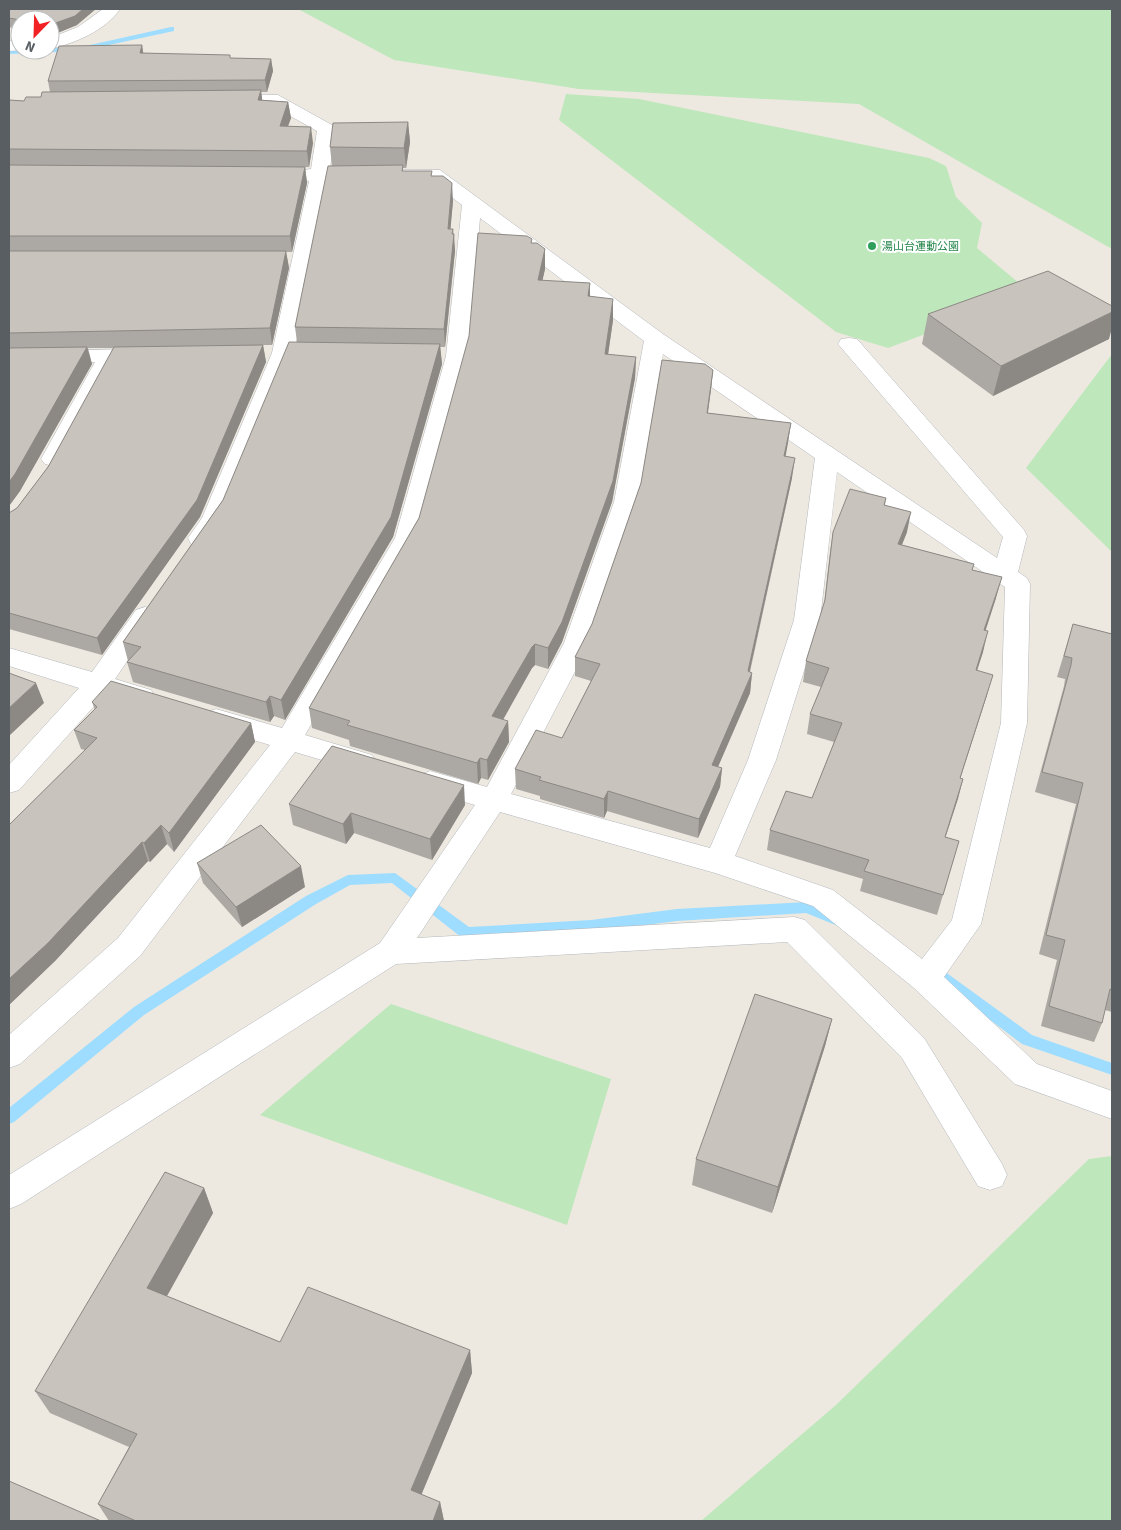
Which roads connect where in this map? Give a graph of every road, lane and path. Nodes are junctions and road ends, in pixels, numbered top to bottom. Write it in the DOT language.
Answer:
graph roads {
  1 [pos="112,9"];
  2 [pos="60,41"];
  3 [pos="204,100"];
  4 [pos="282,175"];
  5 [pos="320,175"];
  6 [pos="472,203"];
  7 [pos="655,339"];
  8 [pos="849,344"];
  9 [pos="167,355"];
  10 [pos="109,356"];
  11 [pos="9,357"];
  12 [pos="826,455"];
  13 [pos="41,480"];
  14 [pos="190,553"];
  15 [pos="1005,576"];
  16 [pos="155,602"];
  17 [pos="9,658"];
  18 [pos="98,684"];
  19 [pos="165,704"];
  20 [pos="194,712"];
  21 [pos="289,740"];
  22 [pos="382,768"];
  23 [pos="410,776"];
  24 [pos="9,783"];
  25 [pos="493,801"];
  26 [pos="718,862"];
  27 [pos="391,952"];
  28 [pos="926,978"];
  29 [pos="9,1054"];
  30 [pos="1112,1105"];
  31 [pos="990,1176"];
  32 [pos="9,1192"];
  1 -- 2 [label="street"];
  3 -- 5 [label="street"];
  4 -- 5 [label="street"];
  5 -- 6 [label="street"];
  5 -- 14 [label="street"];
  6 -- 7 [label="street"];
  6 -- 21 [label="street"];
  7 -- 12 [label="street"];
  7 -- 25 [label="street"];
  8 -- 15 [label="street"];
  9 -- 10 [label="street"];
  10 -- 11 [label="street"];
  10 -- 13 [label="street"];
  12 -- 15 [label="street"];
  12 -- 26 [label="street"];
  15 -- 28 [label="street"];
  16 -- 18 [label="street"];
  17 -- 18 [label="street"];
  18 -- 19 [label="street"];
  18 -- 24 [label="street"];
  20 -- 21 [label="street"];
  21 -- 22 [label="street"];
  21 -- 29 [label="street"];
  23 -- 25 [label="street"];
  25 -- 26 [label="street"];
  25 -- 27 [label="street"];
  26 -- 28 [label="street"];
  27 -- 31 [label="street"];
  27 -- 32 [label="street"];
  28 -- 30 [label="street"];
}
